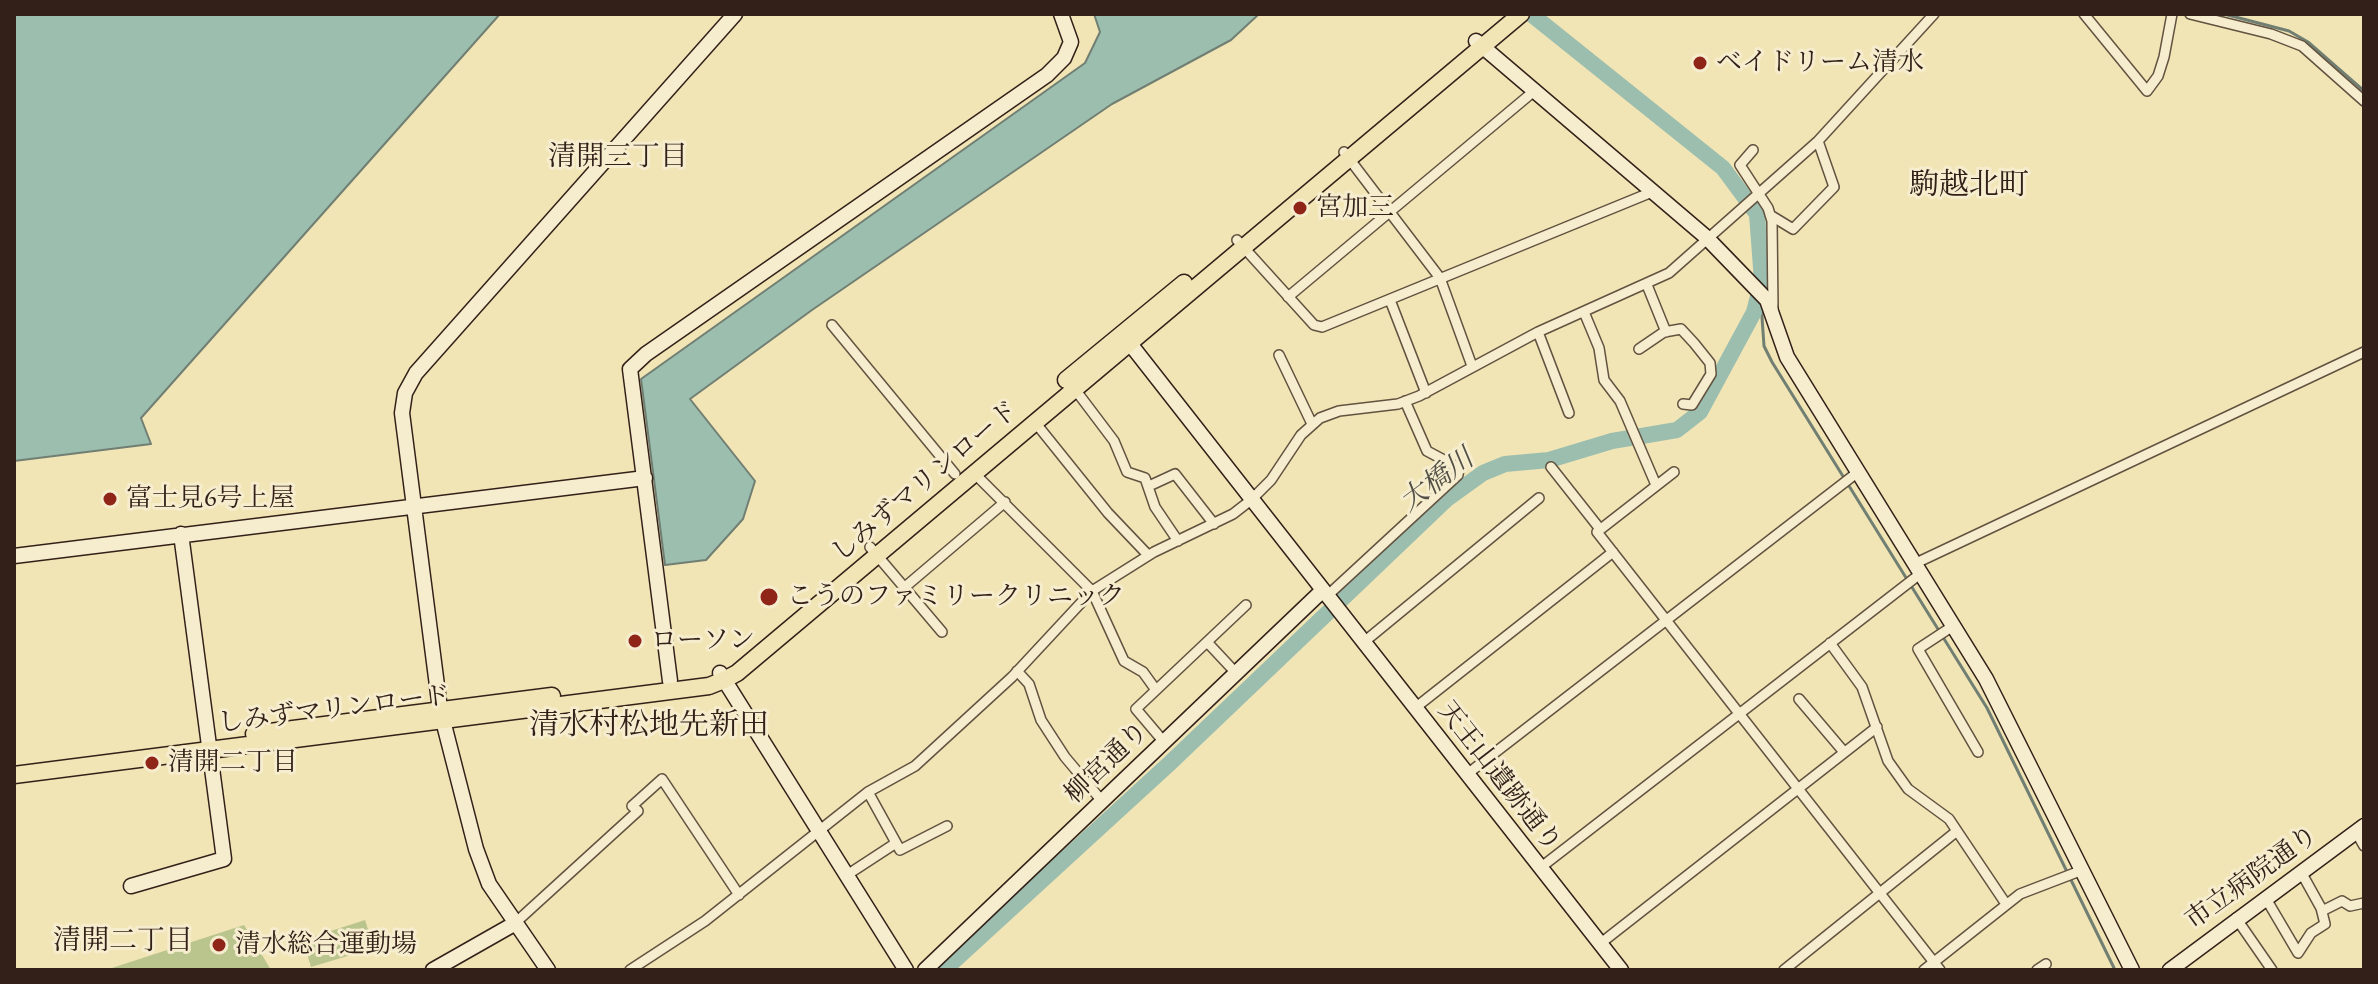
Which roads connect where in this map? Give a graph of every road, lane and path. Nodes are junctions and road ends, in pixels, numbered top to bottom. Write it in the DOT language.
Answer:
graph roads {
  1 [pos="735,14"];
  2 [pos="1061,14"];
  3 [pos="1934,14"];
  4 [pos="2084,14"];
  5 [pos="2172,14"];
  6 [pos="2190,14"];
  7 [pos="1515,16"];
  8 [pos="1479,45"];
  9 [pos="1533,92"];
  10 [pos="2364,101"];
  11 [pos="1818,141"];
  12 [pos="1753,150"];
  13 [pos="1347,156"];
  14 [pos="1652,192"];
  15 [pos="1758,193"];
  16 [pos="1391,212"];
  17 [pos="1770,215"];
  18 [pos="1706,237"];
  19 [pos="1240,244"];
  20 [pos="1440,278"];
  21 [pos="1647,285"];
  22 [pos="1288,297"];
  23 [pos="1390,300"];
  24 [pos="1770,304"];
  25 [pos="1584,312"];
  26 [pos="832,325"];
  27 [pos="1538,332"];
  28 [pos="1666,332"];
  29 [pos="1125,338"];
  30 [pos="1639,349"];
  31 [pos="2364,352"];
  32 [pos="1279,355"];
  33 [pos="1472,366"];
  34 [pos="1074,388"];
  35 [pos="1426,393"];
  36 [pos="1405,401"];
  37 [pos="1683,404"];
  38 [pos="1569,413"];
  39 [pos="1034,421"];
  40 [pos="1312,424"];
  41 [pos="1551,467"];
  42 [pos="973,472"];
  43 [pos="1674,472"];
  44 [pos="1858,472"];
  45 [pos="955,474"];
  46 [pos="645,478"];
  47 [pos="1656,485"];
  48 [pos="1149,486"];
  49 [pos="1539,498"];
  50 [pos="1251,500"];
  51 [pos="1005,502"];
  52 [pos="413,507"];
  53 [pos="1214,524"];
  54 [pos="1600,529"];
  55 [pos="181,534"];
  56 [pos="1178,541"];
  57 [pos="873,551"];
  58 [pos="1613,552"];
  59 [pos="1148,555"];
  60 [pos="14,556"];
  61 [pos="1917,569"];
  62 [pos="905,587"];
  63 [pos="1092,591"];
  64 [pos="1326,595"];
  65 [pos="1246,605"];
  66 [pos="1668,621"];
  67 [pos="1953,626"];
  68 [pos="942,632"];
  69 [pos="1207,642"];
  70 [pos="1364,642"];
  71 [pos="1830,643"];
  72 [pos="1017,671"];
  73 [pos="1236,673"];
  74 [pos="722,676"];
  75 [pos="670,681"];
  76 [pos="1156,690"];
  77 [pos="1799,699"];
  78 [pos="1415,708"];
  79 [pos="1741,713"];
  80 [pos="442,715"];
  81 [pos="1877,727"];
  82 [pos="1164,742"];
  83 [pos="208,745"];
  84 [pos="1844,752"];
  85 [pos="1978,752"];
  86 [pos="14,764"];
  87 [pos="14,775"];
  88 [pos="1466,775"];
  89 [pos="1799,787"];
  90 [pos="868,792"];
  91 [pos="1102,801"];
  92 [pos="947,826"];
  93 [pos="2360,829"];
  94 [pos="817,830"];
  95 [pos="1957,831"];
  96 [pos="896,843"];
  97 [pos="2364,846"];
  98 [pos="1540,868"];
  99 [pos="2080,871"];
  100 [pos="2301,872"];
  101 [pos="847,875"];
  102 [pos="131,886"];
  103 [pos="1882,894"];
  104 [pos="739,895"];
  105 [pos="2265,897"];
  106 [pos="2364,903"];
  107 [pos="2006,904"];
  108 [pos="2322,911"];
  109 [pos="2236,918"];
  110 [pos="514,924"];
  111 [pos="1601,943"];
  112 [pos="1937,966"];
  113 [pos="433,970"];
  114 [pos="548,970"];
  115 [pos="630,970"];
  116 [pos="906,970"];
  117 [pos="925,970"];
  118 [pos="1621,970"];
  119 [pos="1784,970"];
  120 [pos="1924,970"];
  121 [pos="2132,970"];
  122 [pos="2170,970"];
  123 [pos="2272,970"];
  1 -- 52 [label="street"];
  2 -- 46 [label="street"];
  3 -- 11 [label="street"];
  4 -- 5 [label="street"];
  6 -- 10 [label="street"];
  7 -- 8 [label="highway, しみずマリンロード"];
  8 -- 9 [label="street"];
  8 -- 13 [label="highway, しみずマリンロード"];
  9 -- 14 [label="street"];
  9 -- 16 [label="street"];
  11 -- 15 [label="street"];
  11 -- 17 [label="street"];
  12 -- 15 [label="street"];
  13 -- 16 [label="street"];
  13 -- 19 [label="highway, しみずマリンロード"];
  14 -- 18 [label="street"];
  14 -- 20 [label="street"];
  15 -- 17 [label="street"];
  15 -- 18 [label="street"];
  16 -- 20 [label="street"];
  16 -- 22 [label="street"];
  17 -- 24 [label="street"];
  18 -- 21 [label="street"];
  18 -- 24 [label="street"];
  19 -- 22 [label="street"];
  19 -- 29 [label="highway, しみずマリンロード"];
  20 -- 23 [label="street"];
  20 -- 33 [label="street"];
  21 -- 25 [label="street"];
  21 -- 28 [label="street"];
  22 -- 23 [label="street"];
  23 -- 35 [label="street"];
  24 -- 44 [label="street"];
  25 -- 27 [label="street"];
  25 -- 47 [label="street"];
  26 -- 45 [label="street"];
  27 -- 33 [label="street"];
  27 -- 38 [label="street"];
  28 -- 30 [label="street"];
  28 -- 37 [label="street"];
  29 -- 34 [label="highway, しみずマリンロード"];
  29 -- 45 [label="highway, しみずマリンロード"];
  29 -- 50 [label="street"];
  31 -- 61 [label="street"];
  32 -- 40 [label="street"];
  33 -- 35 [label="street"];
  34 -- 39 [label="highway, しみずマリンロード"];
  34 -- 48 [label="street"];
  35 -- 36 [label="street"];
  36 -- 40 [label="street"];
  36 -- 64 [label="street"];
  39 -- 42 [label="highway, しみずマリンロード"];
  39 -- 59 [label="street"];
  40 -- 50 [label="street"];
  41 -- 54 [label="street"];
  42 -- 51 [label="street"];
  42 -- 57 [label="highway, しみずマリンロード"];
  43 -- 47 [label="street"];
  44 -- 61 [label="street"];
  44 -- 66 [label="street"];
  45 -- 57 [label="highway, しみずマリンロード"];
  46 -- 52 [label="street"];
  46 -- 75 [label="street"];
  47 -- 54 [label="street"];
  48 -- 53 [label="street"];
  48 -- 56 [label="street"];
  49 -- 70 [label="street"];
  50 -- 53 [label="street"];
  50 -- 64 [label="street"];
  51 -- 62 [label="street"];
  51 -- 63 [label="street"];
  52 -- 55 [label="street"];
  52 -- 80 [label="street"];
  53 -- 56 [label="street"];
  54 -- 58 [label="street"];
  55 -- 60 [label="street"];
  55 -- 83 [label="street"];
  56 -- 59 [label="street"];
  57 -- 62 [label="street"];
  57 -- 74 [label="highway, しみずマリンロード"];
  58 -- 66 [label="street"];
  58 -- 78 [label="street"];
  59 -- 63 [label="street"];
  61 -- 67 [label="street"];
  61 -- 71 [label="street"];
  62 -- 68 [label="street"];
  63 -- 72 [label="street"];
  63 -- 76 [label="street"];
  64 -- 70 [label="street, 天王山遺跡通り"];
  64 -- 73 [label="street, 柳宮通り"];
  65 -- 69 [label="street"];
  66 -- 79 [label="street"];
  66 -- 88 [label="street"];
  67 -- 85 [label="street"];
  67 -- 99 [label="street"];
  69 -- 73 [label="street"];
  69 -- 76 [label="street"];
  70 -- 78 [label="street, 天王山遺跡通り"];
  71 -- 79 [label="street"];
  71 -- 81 [label="street"];
  72 -- 90 [label="street"];
  72 -- 91 [label="street"];
  73 -- 82 [label="street, 柳宮通り"];
  74 -- 75 [label="highway, しみずマリンロード"];
  74 -- 80 [label="highway, しみずマリンロード"];
  74 -- 94 [label="street"];
  75 -- 80 [label="highway, しみずマリンロード"];
  76 -- 82 [label="street"];
  77 -- 84 [label="street"];
  78 -- 88 [label="street, 天王山遺跡通り"];
  79 -- 89 [label="street"];
  79 -- 98 [label="street"];
  80 -- 83 [label="highway, しみずマリンロード"];
  80 -- 110 [label="street"];
  81 -- 84 [label="street"];
  81 -- 95 [label="street"];
  82 -- 91 [label="street, 柳宮通り"];
  83 -- 86 [label="highway, しみずマリンロード"];
  83 -- 87 [label="highway, しみずマリンロード"];
  83 -- 102 [label="street"];
  84 -- 89 [label="street"];
  88 -- 98 [label="street, 天王山遺跡通り"];
  89 -- 103 [label="street"];
  89 -- 111 [label="street"];
  90 -- 94 [label="street"];
  90 -- 96 [label="street"];
  91 -- 117 [label="street, 柳宮通り"];
  92 -- 96 [label="street"];
  93 -- 97 [label="street"];
  93 -- 100 [label="street, 市立病院通り"];
  94 -- 101 [label="street"];
  94 -- 104 [label="street"];
  95 -- 103 [label="street"];
  95 -- 107 [label="street"];
  96 -- 101 [label="street"];
  98 -- 111 [label="street, 天王山遺跡通り"];
  99 -- 107 [label="street"];
  99 -- 121 [label="street"];
  100 -- 105 [label="street, 市立病院通り"];
  100 -- 108 [label="street"];
  101 -- 116 [label="street"];
  103 -- 112 [label="street"];
  103 -- 119 [label="street"];
  104 -- 110 [label="street"];
  104 -- 115 [label="street"];
  105 -- 108 [label="street"];
  105 -- 109 [label="street, 市立病院通り"];
  106 -- 108 [label="street"];
  107 -- 112 [label="street"];
  109 -- 122 [label="street, 市立病院通り"];
  109 -- 123 [label="street"];
  110 -- 113 [label="street"];
  110 -- 114 [label="street"];
  111 -- 118 [label="street, 天王山遺跡通り"];
  112 -- 120 [label="street"];
}
